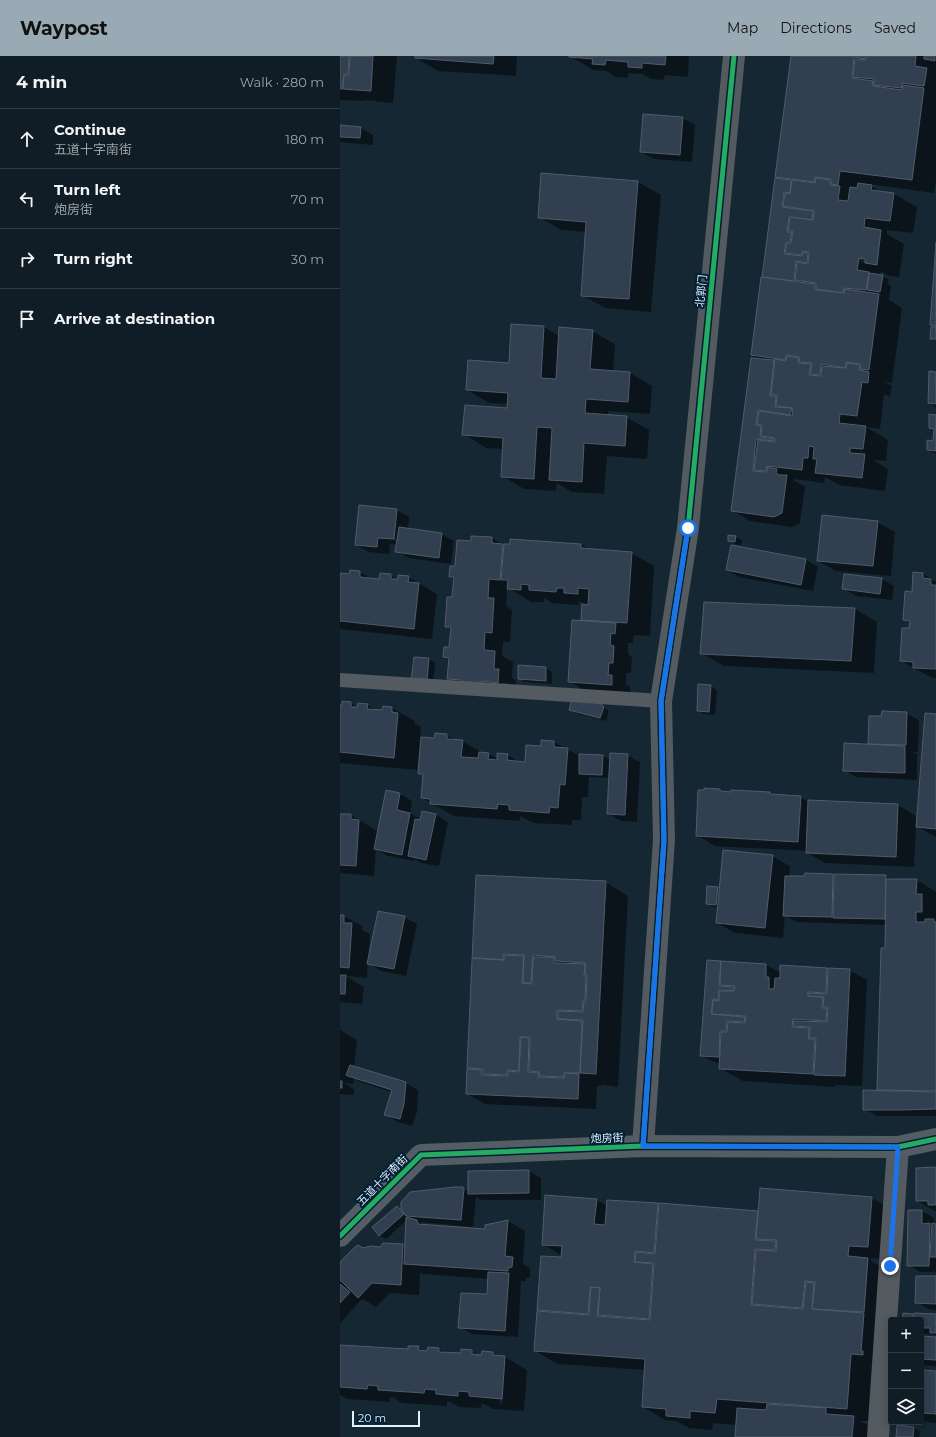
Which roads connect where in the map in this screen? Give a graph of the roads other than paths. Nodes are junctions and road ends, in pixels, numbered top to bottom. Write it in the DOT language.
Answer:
graph roads {
  1 [pos="734,56"];
  2 [pos="340,680"];
  3 [pos="661,701"];
  4 [pos="936,1139"];
  5 [pos="643,1146"];
  6 [pos="898,1147"];
  7 [pos="421,1155"];
  8 [pos="340,1236"];
  9 [pos="878,1437"];
  1 -- 3 [label="street, 北郭门"];
  2 -- 3 [label="lane"];
  3 -- 5 [label="street"];
  4 -- 6 [label="street, 炮房街"];
  5 -- 6 [label="street, 炮房街"];
  5 -- 7 [label="street, 炮房街"];
  6 -- 9 [label="street"];
  7 -- 8 [label="street, 五道十字南街"];
}
